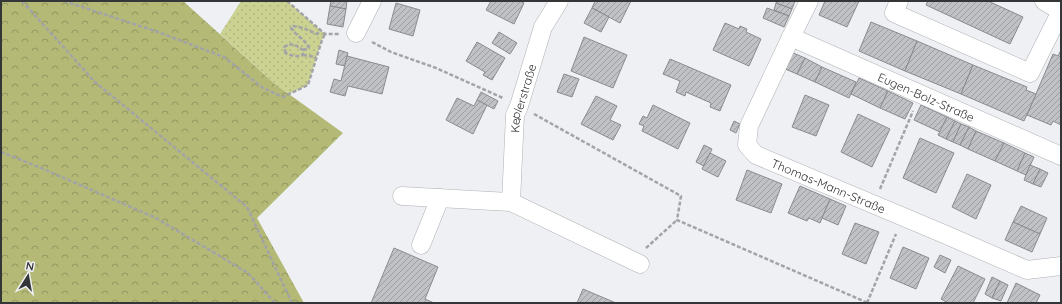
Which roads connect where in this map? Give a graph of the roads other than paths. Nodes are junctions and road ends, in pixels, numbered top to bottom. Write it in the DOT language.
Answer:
graph roads {
  1 [pos="372,1"];
  2 [pos="559,1"];
  3 [pos="810,1"];
  4 [pos="899,1"];
  5 [pos="1044,1"];
  6 [pos="1061,11"];
  7 [pos="351,33"];
  8 [pos="791,37"];
  9 [pos="1061,156"];
  10 [pos="402,196"];
  11 [pos="440,198"];
  12 [pos="511,202"];
  13 [pos="422,245"];
  14 [pos="636,262"];
  15 [pos="1061,266"];
  1 -- 7 [label="street"];
  2 -- 12 [label="street, Keplerstraße"];
  3 -- 8 [label="street, Thomas-Mann-Straße"];
  4 -- 6 [label="street"];
  5 -- 6 [label="street"];
  8 -- 9 [label="street, Eugen-Bolz-Straße"];
  8 -- 15 [label="street, Thomas-Mann-Straße"];
  10 -- 11 [label="street"];
  11 -- 12 [label="street"];
  11 -- 13 [label="street"];
  12 -- 14 [label="street"];
}
